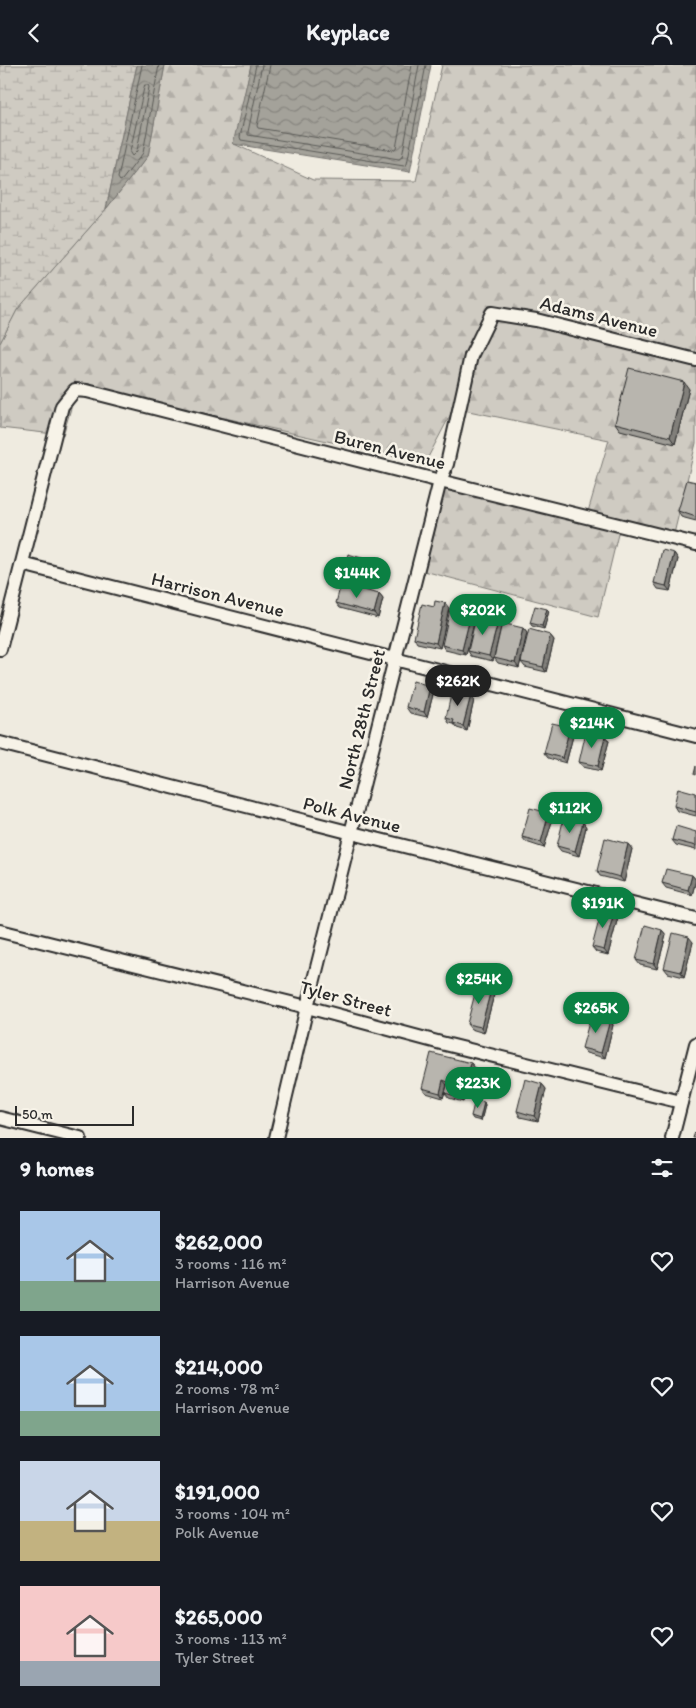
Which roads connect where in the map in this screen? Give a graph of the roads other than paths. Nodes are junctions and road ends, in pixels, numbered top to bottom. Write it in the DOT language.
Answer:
graph roads {
  1 [pos="492,313"];
  2 [pos="696,360"];
  3 [pos="440,481"];
  4 [pos="696,544"];
  5 [pos="22,564"];
  6 [pos="0,649"];
  7 [pos="396,659"];
  8 [pos="696,736"];
  9 [pos="0,743"];
  10 [pos="352,833"];
  11 [pos="696,919"];
  12 [pos="0,931"];
  13 [pos="307,1007"];
  14 [pos="696,1044"];
  15 [pos="681,1102"];
  16 [pos="0,1119"];
  17 [pos="80,1138"];
  18 [pos="276,1138"];
  19 [pos="672,1138"];
  1 -- 2 [label="street, Adams Avenue"];
  1 -- 3 [label="street, North 28th Street"];
  3 -- 4 [label="street, Buren Avenue"];
  3 -- 5 [label="street, Buren Avenue"];
  3 -- 7 [label="street, North 28th Street"];
  5 -- 6 [label="street"];
  5 -- 7 [label="street, Harrison Avenue"];
  7 -- 8 [label="street, Harrison Avenue"];
  7 -- 10 [label="street, North 28th Street"];
  9 -- 10 [label="street, Polk Avenue"];
  10 -- 11 [label="street, Polk Avenue"];
  10 -- 13 [label="street, North 28th Street"];
  12 -- 13 [label="street, Tyler Street"];
  13 -- 15 [label="street, Tyler Street"];
  13 -- 18 [label="street, North 28th Street"];
  14 -- 15 [label="street"];
  15 -- 19 [label="street"];
  16 -- 17 [label="street"];
}
